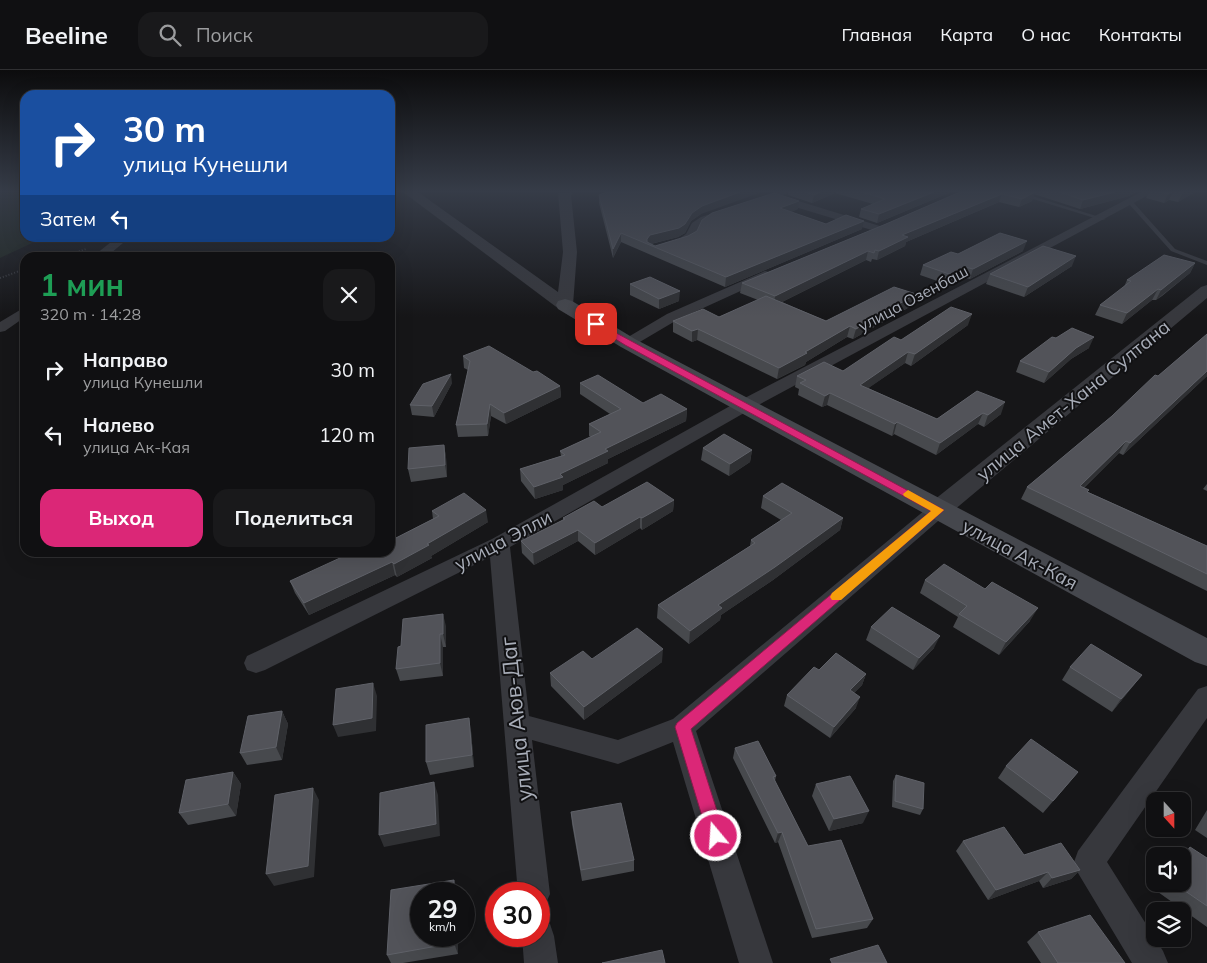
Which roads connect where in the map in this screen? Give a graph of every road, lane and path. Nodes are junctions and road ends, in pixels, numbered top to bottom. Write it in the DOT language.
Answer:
graph roads {
  1 [pos="466,234"];
  2 [pos="569,234"];
  3 [pos="691,234"];
  4 [pos="870,234"];
  5 [pos="1073,234"];
  6 [pos="1158,234"];
  7 [pos="861,237"];
  8 [pos="118,242"];
  9 [pos="654,249"];
  10 [pos="105,252"];
  11 [pos="1207,263"];
  12 [pos="779,270"];
  13 [pos="20,271"];
  14 [pos="0,278"];
  15 [pos="1207,290"];
  16 [pos="565,306"];
  17 [pos="20,314"];
  18 [pos="0,328"];
  19 [pos="628,343"];
  20 [pos="745,406"];
  21 [pos="938,510"];
  22 [pos="499,544"];
  23 [pos="1207,653"];
  24 [pos="256,663"];
  25 [pos="1207,697"];
  26 [pos="516,724"];
  27 [pos="682,727"];
  28 [pos="533,882"];
  29 [pos="539,947"];
  30 [pos="541,963"];
  31 [pos="756,963"];
  32 [pos="1151,963"];
  1 -- 16 [label="street"];
  2 -- 16 [label="street"];
  3 -- 9 [label="street"];
  4 -- 7 [label="street"];
  5 -- 20 [label="street, улица Озенбаш"];
  6 -- 11 [label="lane"];
  8 -- 10 [label="street"];
  12 -- 19 [label="street"];
  13 -- 14 [label="path"];
  15 -- 21 [label="street, улица Амет-Хана Султана"];
  16 -- 19 [label="main road, улица Ак-Кая"];
  17 -- 18 [label="street"];
  19 -- 20 [label="main road, улица Ак-Кая"];
  20 -- 21 [label="main road, улица Ак-Кая"];
  20 -- 22 [label="street, улица Элли"];
  21 -- 23 [label="main road, улица Ак-Кая"];
  21 -- 27 [label="street"];
  22 -- 24 [label="street, улица Элли"];
  22 -- 26 [label="street, улица Аюв-Даг"];
  25 -- 32 [label="street"];
  26 -- 27 [label="street"];
  26 -- 28 [label="street, улица Аюв-Даг"];
  27 -- 31 [label="street"];
  29 -- 30 [label="street"];
}
